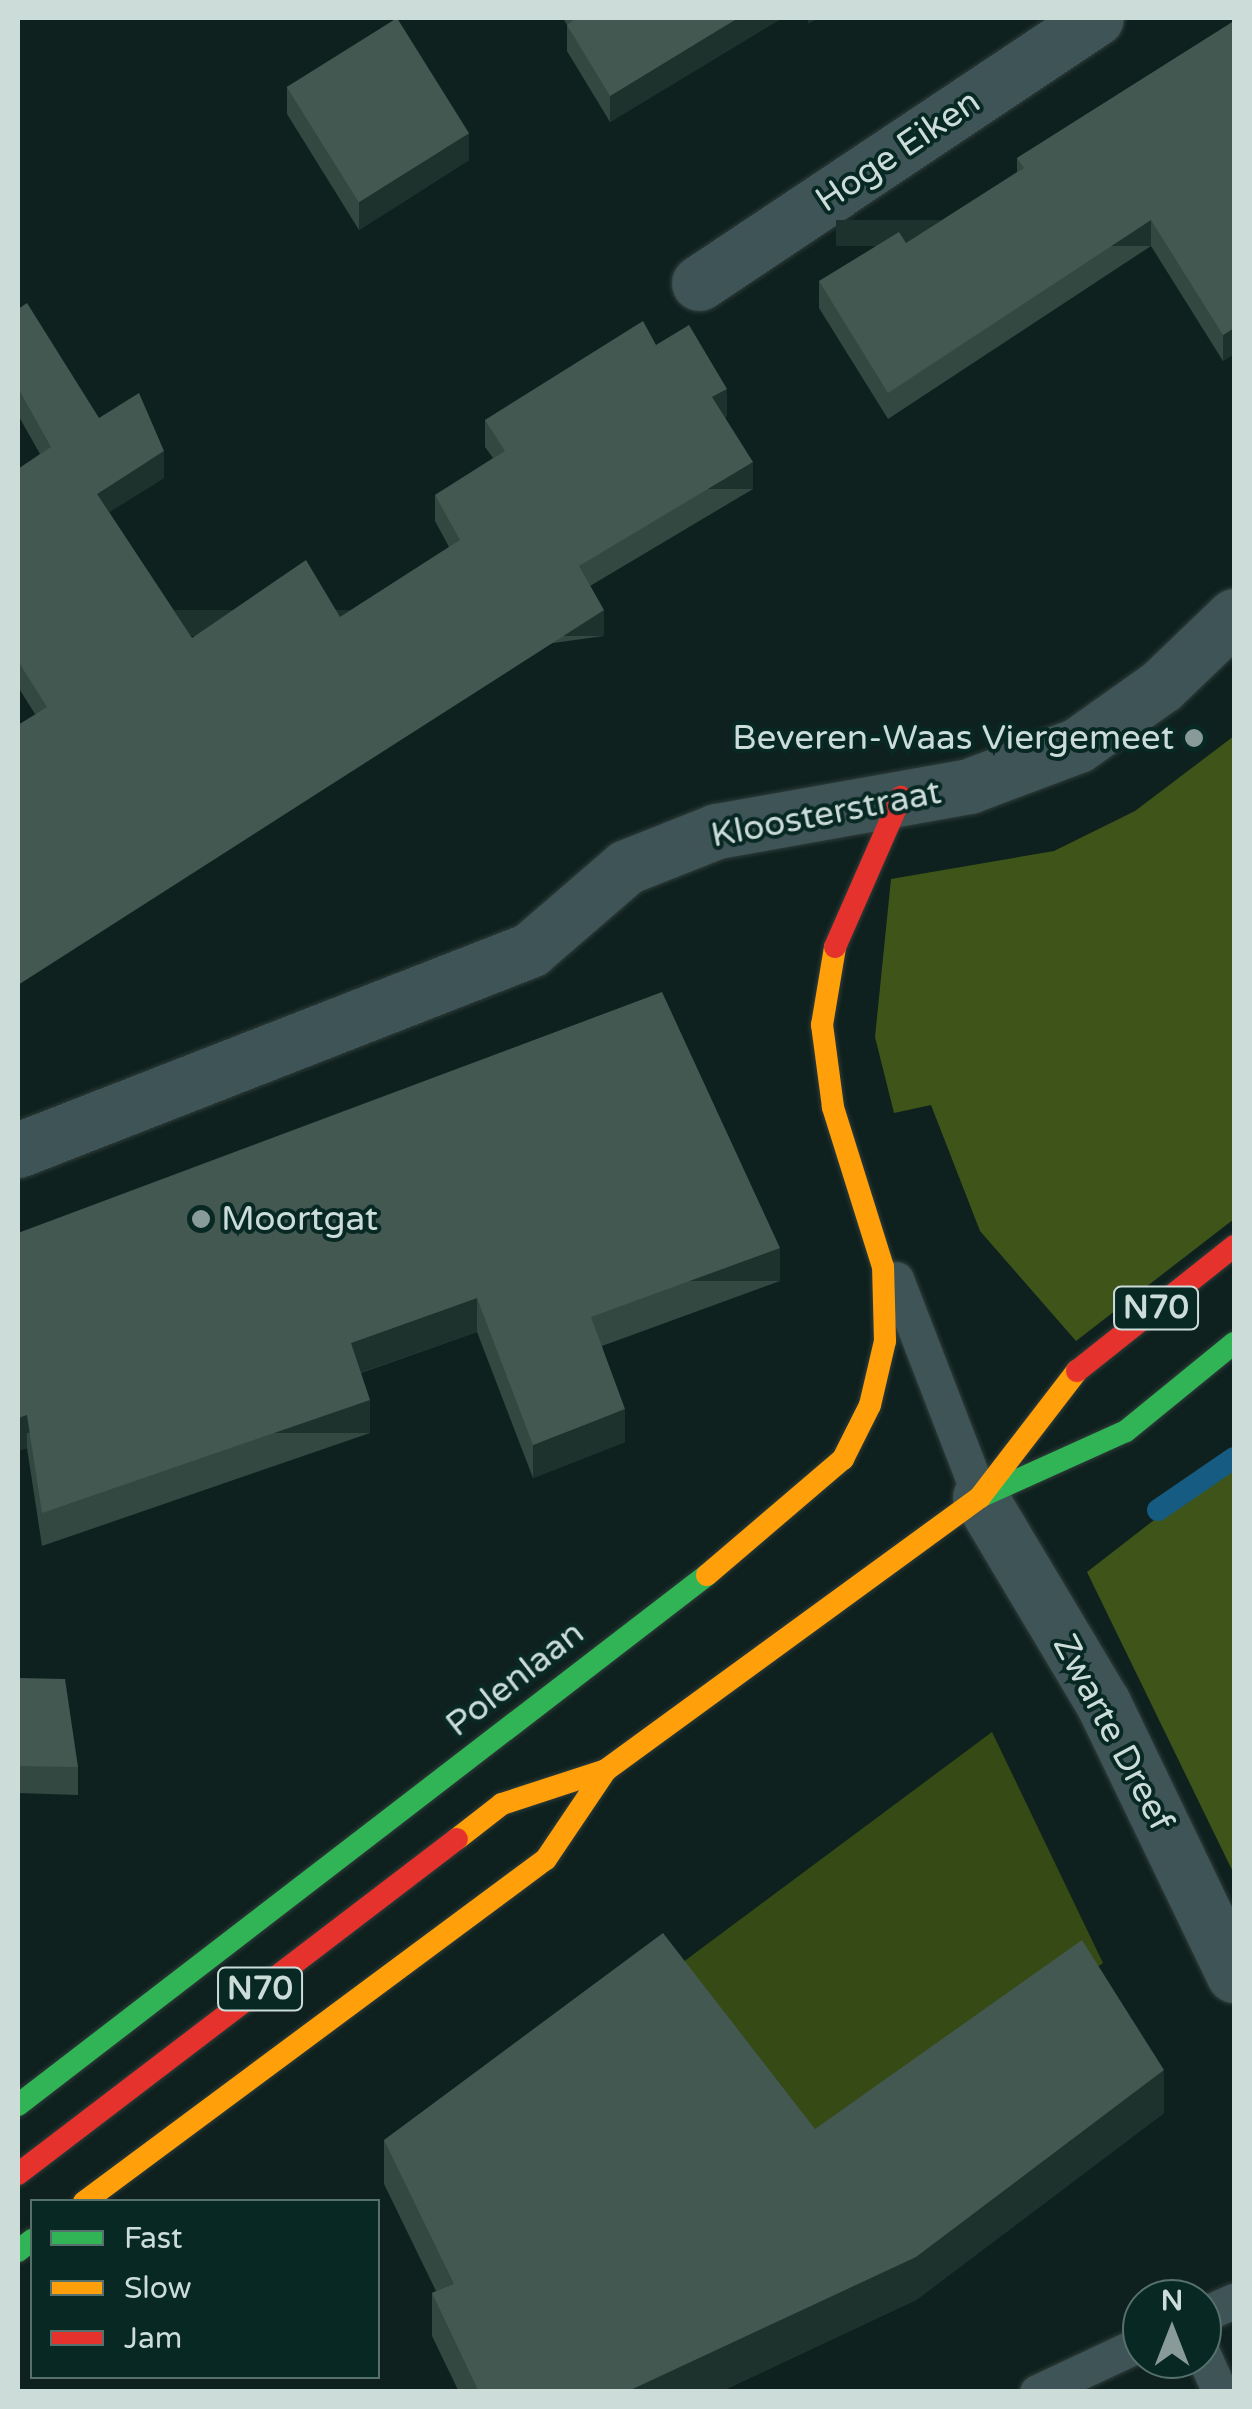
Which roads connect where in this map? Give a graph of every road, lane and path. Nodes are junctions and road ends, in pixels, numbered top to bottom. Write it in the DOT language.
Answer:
graph roads {
  1 [pos="1096,18"];
  2 [pos="699,283"];
  3 [pos="1234,616"];
  4 [pos="901,798"];
  5 [pos="18,1150"];
  6 [pos="869,1209"];
  7 [pos="1234,1246"];
  8 [pos="1234,1343"];
  9 [pos="980,1498"];
  10 [pos="606,1770"];
  11 [pos="1234,1975"];
  12 [pos="18,2105"];
  13 [pos="18,2174"];
  14 [pos="88,2199"];
  15 [pos="1122,2352"];
  16 [pos="1038,2392"];
  1 -- 2 [label="street, Hoge Eiken"];
  3 -- 4 [label="street, Kloosterstraat"];
  4 -- 5 [label="street, Kloosterstraat"];
  4 -- 6 [label="main road, Polenlaan"];
  6 -- 9 [label="lane"];
  6 -- 12 [label="main road, Polenlaan"];
  7 -- 9 [label="main road, N70"];
  8 -- 9 [label="main road, N70"];
  9 -- 10 [label="main road, N70"];
  9 -- 11 [label="street, Zwarte Dreef"];
  10 -- 13 [label="main road, N70"];
  10 -- 14 [label="main road, N70"];
  15 -- 16 [label="lane"];
}
